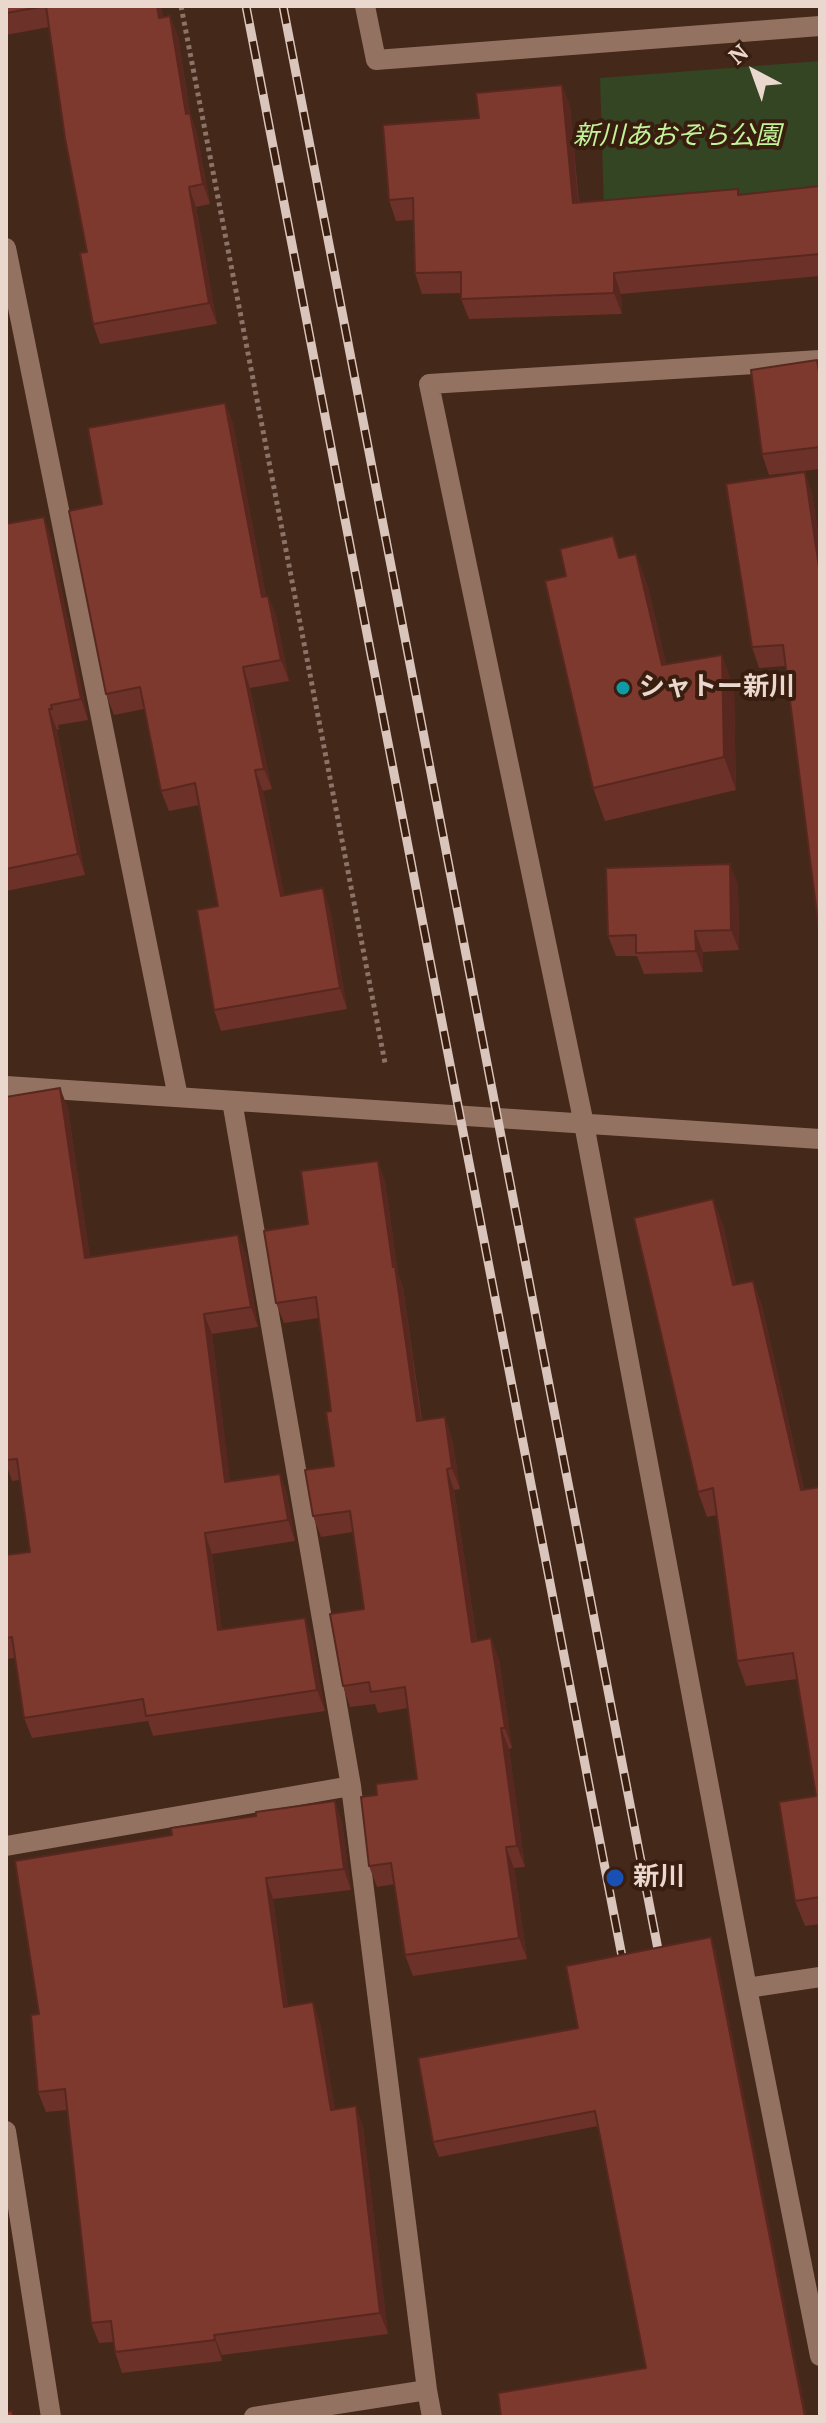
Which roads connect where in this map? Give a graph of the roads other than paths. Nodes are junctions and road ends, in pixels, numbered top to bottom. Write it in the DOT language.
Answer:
graph roads {
  1 [pos="365,6"];
  2 [pos="820,26"];
  3 [pos="6,248"];
  4 [pos="820,360"];
  5 [pos="6,1086"];
  6 [pos="178,1097"];
  7 [pos="232,1101"];
  8 [pos="584,1124"];
  9 [pos="820,1139"];
  10 [pos="351,1786"];
  11 [pos="6,1846"];
  12 [pos="820,1977"];
  13 [pos="747,1988"];
  14 [pos="6,2131"];
  15 [pos="820,2356"];
  16 [pos="427,2390"];
  17 [pos="51,2417"];
  18 [pos="254,2417"];
  19 [pos="432,2417"];
  1 -- 2 [label="street"];
  3 -- 6 [label="street"];
  4 -- 8 [label="street"];
  5 -- 6 [label="street"];
  6 -- 7 [label="street"];
  7 -- 8 [label="street"];
  7 -- 10 [label="street"];
  8 -- 9 [label="street"];
  8 -- 13 [label="street"];
  10 -- 11 [label="street"];
  10 -- 16 [label="street"];
  12 -- 13 [label="street"];
  13 -- 15 [label="street"];
  14 -- 17 [label="street"];
  16 -- 18 [label="street"];
  16 -- 19 [label="street"];
}
